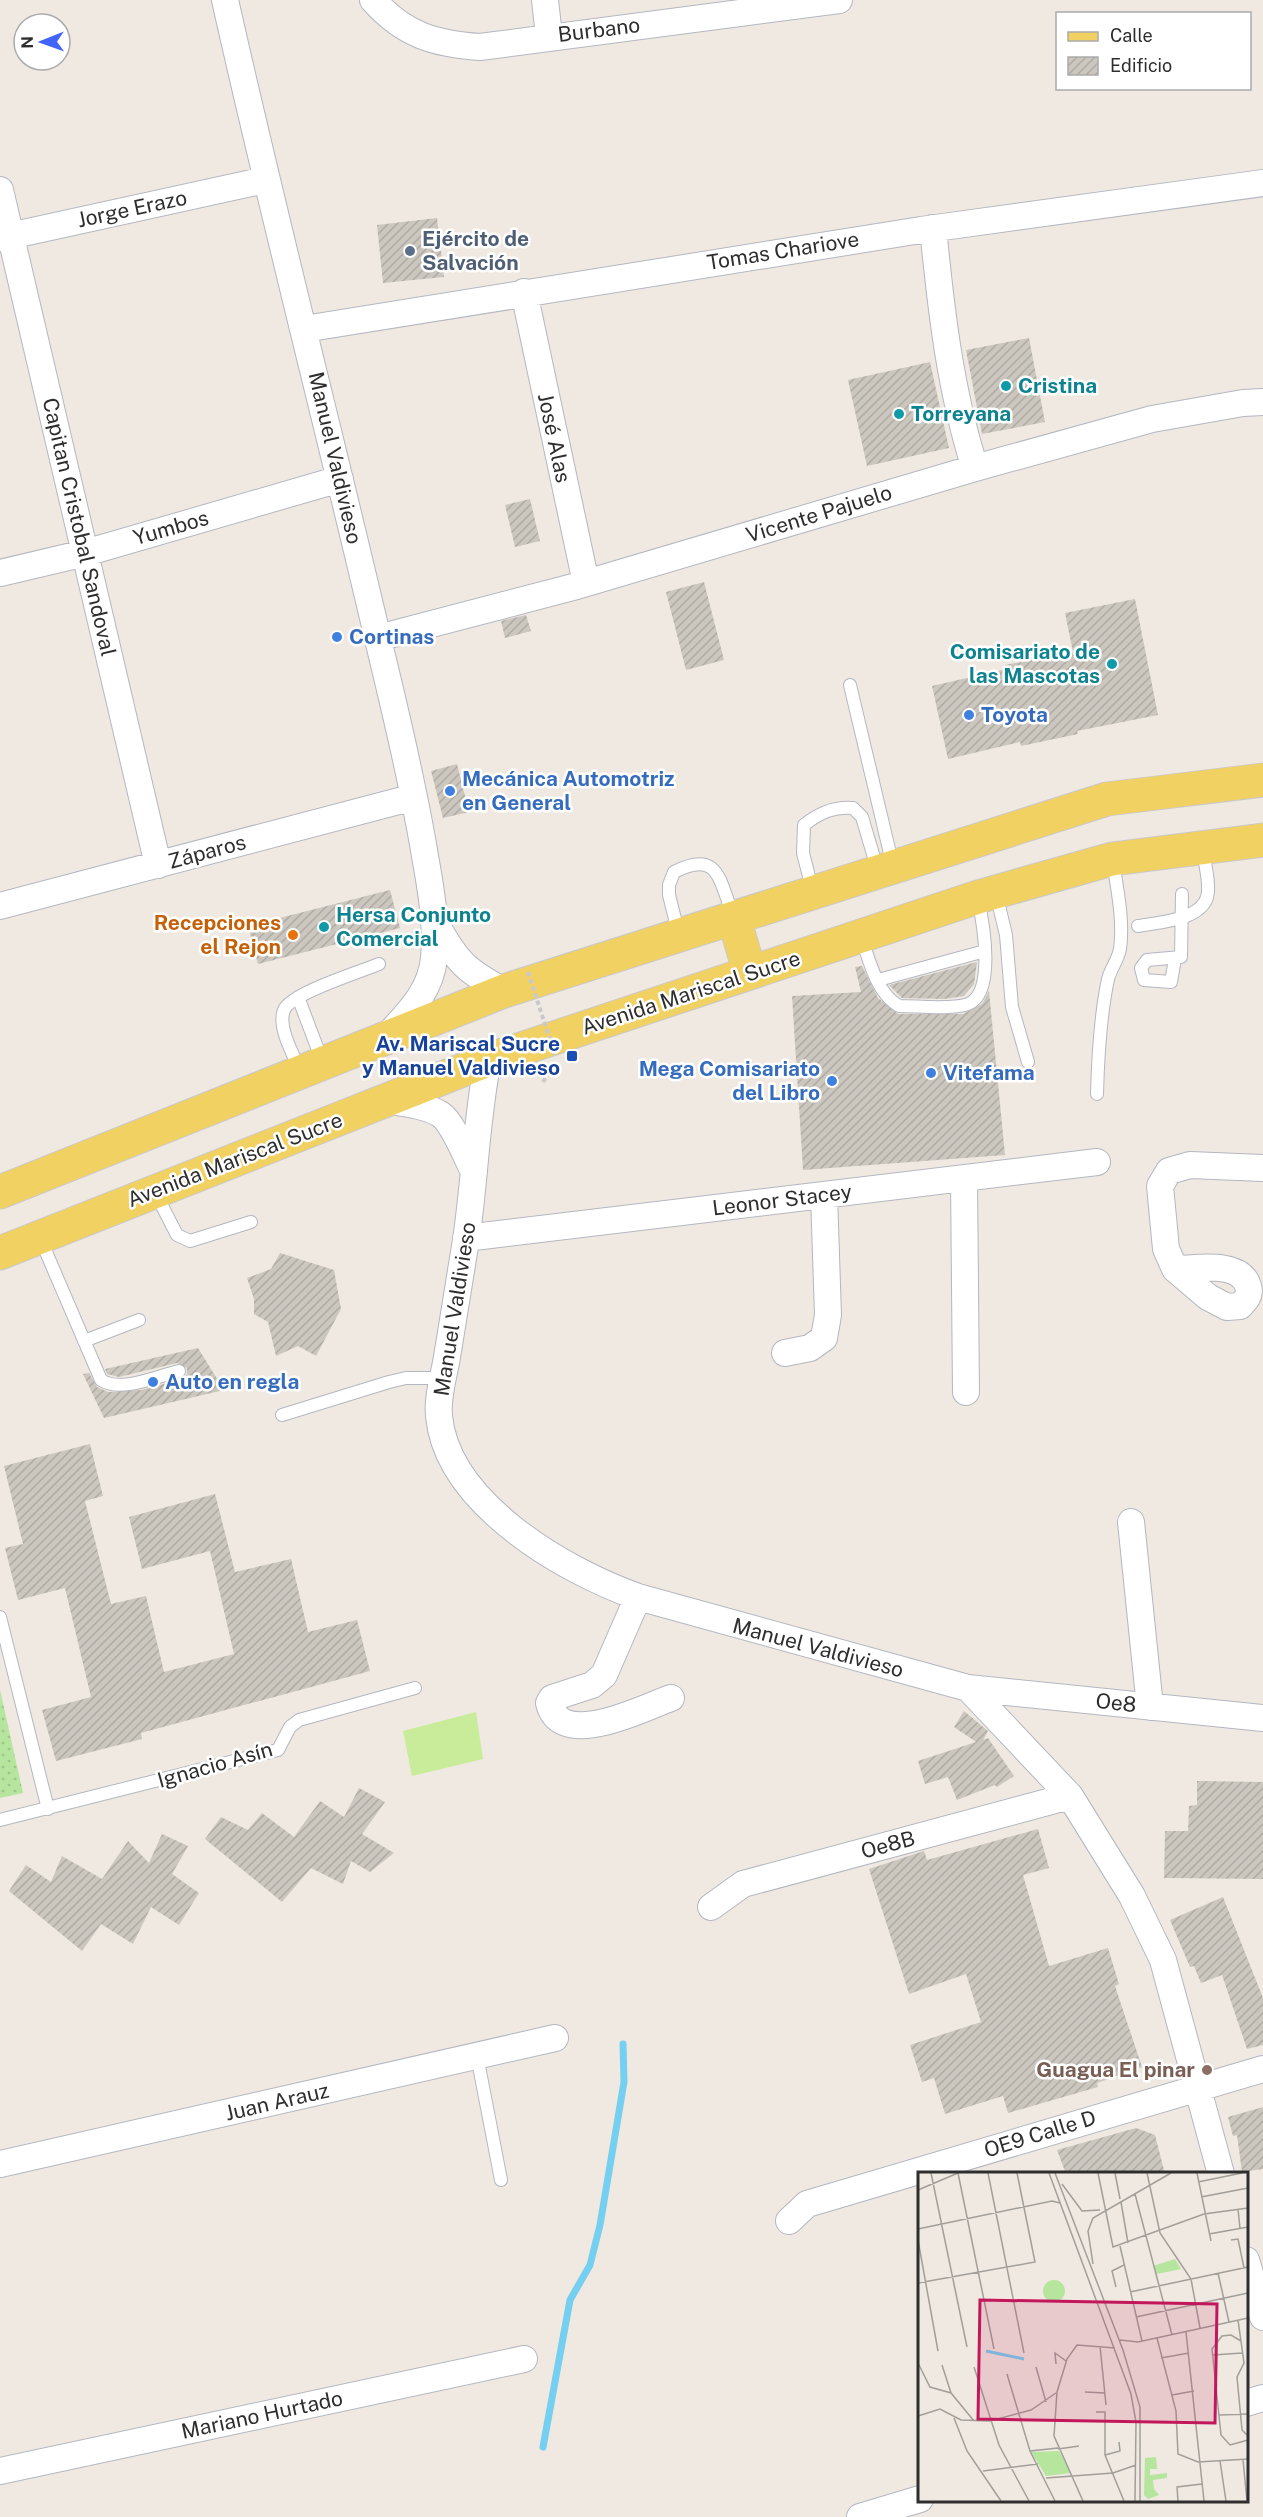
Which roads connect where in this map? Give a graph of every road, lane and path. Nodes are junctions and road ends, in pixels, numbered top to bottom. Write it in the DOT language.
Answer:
graph roads {
  1 [pos="225,0"];
  2 [pos="373,0"];
  3 [pos="545,0"];
  4 [pos="839,0"];
  5 [pos="549,36"];
  6 [pos="265,180"];
  7 [pos="1263,183"];
  8 [pos="0,190"];
  9 [pos="933,228"];
  10 [pos="5,236"];
  11 [pos="524,292"];
  12 [pos="304,329"];
  13 [pos="1263,402"];
  14 [pos="975,468"];
  15 [pos="340,479"];
  16 [pos="85,553"];
  17 [pos="0,573"];
  18 [pos="586,583"];
  19 [pos="378,638"];
  20 [pos="850,686"];
  21 [pos="1263,780"];
  22 [pos="414,797"];
  23 [pos="1263,840"];
  24 [pos="1202,848"];
  25 [pos="1112,859"];
  26 [pos="158,865"];
  27 [pos="886,870"];
  28 [pos="814,893"];
  29 [pos="1182,894"];
  30 [pos="987,895"];
  31 [pos="0,906"];
  32 [pos="1182,917"];
  33 [pos="434,919"];
  34 [pos="734,919"];
  35 [pos="1138,926"];
  36 [pos="680,936"];
  37 [pos="861,936"];
  38 [pos="985,951"];
  39 [pos="1174,959"];
  40 [pos="379,964"];
  41 [pos="750,973"];
  42 [pos="878,980"];
  43 [pos="516,982"];
  44 [pos="298,997"];
  45 [pos="382,1041"];
  46 [pos="555,1055"];
  47 [pos="488,1060"];
  48 [pos="1028,1062"];
  49 [pos="556,1068"];
  50 [pos="313,1069"];
  51 [pos="543,1082"];
  52 [pos="1097,1094"];
  53 [pos="383,1100"];
  54 [pos="1097,1162"];
  55 [pos="1263,1168"];
  56 [pos="474,1173"];
  57 [pos="963,1178"];
  58 [pos="155,1191"];
  59 [pos="0,1192"];
  60 [pos="824,1195"];
  61 [pos="251,1222"];
  62 [pos="39,1237"];
  63 [pos="466,1238"];
  64 [pos="0,1253"];
  65 [pos="1174,1269"];
  66 [pos="139,1320"];
  67 [pos="84,1341"];
  68 [pos="785,1353"];
  69 [pos="179,1371"];
  70 [pos="443,1378"];
  71 [pos="966,1392"];
  72 [pos="282,1415"];
  73 [pos="1131,1522"];
  74 [pos="638,1597"];
  75 [pos="0,1617"];
  76 [pos="415,1688"];
  77 [pos="968,1688"];
  78 [pos="671,1698"];
  79 [pos="1150,1707"];
  80 [pos="1263,1718"];
  81 [pos="1070,1796"];
  82 [pos="48,1809"];
  83 [pos="0,1820"];
  84 [pos="711,1907"];
  85 [pos="555,2038"];
  86 [pos="477,2056"];
  87 [pos="1263,2069"];
  88 [pos="1196,2087"];
  89 [pos="0,2164"];
  90 [pos="1220,2172"];
  91 [pos="501,2180"];
  92 [pos="789,2221"];
  93 [pos="1248,2267"];
  94 [pos="1263,2317"];
  95 [pos="524,2359"];
  96 [pos="1263,2398"];
  97 [pos="1248,2402"];
  98 [pos="0,2471"];
  99 [pos="918,2500"];
  100 [pos="860,2517"];
  1 -- 6 [label="street, Manuel Valdivieso"];
  2 -- 5 [label="street, Burbano"];
  3 -- 5 [label="street"];
  4 -- 5 [label="street, Burbano"];
  6 -- 10 [label="street, Jorge Erazo"];
  6 -- 12 [label="street, Manuel Valdivieso"];
  7 -- 9 [label="street, Tomas Chariove"];
  8 -- 10 [label="street, Capitan Cristobal Sandoval"];
  9 -- 11 [label="street, Tomas Chariove"];
  9 -- 14 [label="street"];
  10 -- 16 [label="street, Capitan Cristobal Sandoval"];
  11 -- 12 [label="street, Tomas Chariove"];
  11 -- 18 [label="street, José Alas"];
  12 -- 15 [label="street, Manuel Valdivieso"];
  13 -- 14 [label="street, Vicente Pajuelo"];
  14 -- 18 [label="street, Vicente Pajuelo"];
  15 -- 16 [label="street, Yumbos"];
  15 -- 19 [label="street, Manuel Valdivieso"];
  16 -- 17 [label="street, Yumbos"];
  16 -- 26 [label="street, Capitan Cristobal Sandoval"];
  18 -- 19 [label="street, Vicente Pajuelo"];
  19 -- 22 [label="street, Manuel Valdivieso"];
  20 -- 27 [label="lane"];
  21 -- 27 [label="main road"];
  22 -- 26 [label="street, Záparos"];
  22 -- 33 [label="street, Manuel Valdivieso"];
  23 -- 24 [label="main road, Avenida Mariscal Sucre"];
  24 -- 25 [label="main road, Avenida Mariscal Sucre"];
  24 -- 32 [label="lane"];
  25 -- 30 [label="main road, Avenida Mariscal Sucre"];
  25 -- 52 [label="lane"];
  26 -- 31 [label="street, Záparos"];
  27 -- 28 [label="main road"];
  27 -- 28 [label="lane"];
  28 -- 34 [label="main road"];
  29 -- 32 [label="lane"];
  30 -- 37 [label="main road, Avenida Mariscal Sucre"];
  30 -- 38 [label="lane"];
  30 -- 48 [label="lane"];
  32 -- 35 [label="lane"];
  32 -- 39 [label="lane"];
  33 -- 43 [label="street, Manuel Valdivieso"];
  33 -- 45 [label="street, Manuel Valdivieso"];
  34 -- 36 [label="main road"];
  34 -- 36 [label="lane"];
  34 -- 41 [label="main road"];
  36 -- 43 [label="main road"];
  37 -- 41 [label="main road, Avenida Mariscal Sucre"];
  37 -- 42 [label="lane"];
  38 -- 42 [label="lane"];
  38 -- 42 [label="lane"];
  40 -- 44 [label="lane"];
  41 -- 47 [label="main road, Avenida Mariscal Sucre"];
  43 -- 45 [label="main road"];
  43 -- 46 [label="path, bridge"];
  44 -- 50 [label="lane"];
  44 -- 50 [label="lane"];
  45 -- 50 [label="main road"];
  47 -- 53 [label="main road, Avenida Mariscal Sucre"];
  47 -- 56 [label="street, Manuel Valdivieso"];
  49 -- 51 [label="path"];
  50 -- 59 [label="main road"];
  53 -- 56 [label="street"];
  53 -- 58 [label="main road, Avenida Mariscal Sucre"];
  54 -- 57 [label="street, Leonor Stacey"];
  55 -- 65 [label="street"];
  56 -- 63 [label="street, Manuel Valdivieso"];
  57 -- 60 [label="street, Leonor Stacey"];
  57 -- 71 [label="street"];
  58 -- 61 [label="lane"];
  58 -- 62 [label="main road, Avenida Mariscal Sucre"];
  60 -- 63 [label="street, Leonor Stacey"];
  60 -- 68 [label="street"];
  62 -- 64 [label="main road, Avenida Mariscal Sucre"];
  62 -- 67 [label="lane"];
  63 -- 70 [label="street, Manuel Valdivieso"];
  66 -- 67 [label="lane"];
  67 -- 69 [label="lane"];
  70 -- 72 [label="lane"];
  70 -- 74 [label="street, Manuel Valdivieso"];
  73 -- 79 [label="street"];
  74 -- 77 [label="street, Manuel Valdivieso"];
  74 -- 78 [label="street"];
  75 -- 82 [label="lane"];
  76 -- 82 [label="lane, Ignacio Asín"];
  77 -- 79 [label="street, Oe8"];
  77 -- 81 [label="street"];
  79 -- 80 [label="street, Oe8"];
  81 -- 84 [label="street, Oe8B"];
  81 -- 88 [label="street"];
  82 -- 83 [label="lane, Ignacio Asín"];
  85 -- 86 [label="street, Juan Arauz"];
  86 -- 89 [label="street, Juan Arauz"];
  86 -- 91 [label="lane"];
  87 -- 88 [label="street, OE9 Calle D"];
  88 -- 90 [label="street"];
  88 -- 92 [label="street, OE9 Calle D"];
  93 -- 94 [label="street"];
  95 -- 98 [label="street, Mariano Hurtado"];
  96 -- 97 [label="street"];
  99 -- 100 [label="street"];
}
